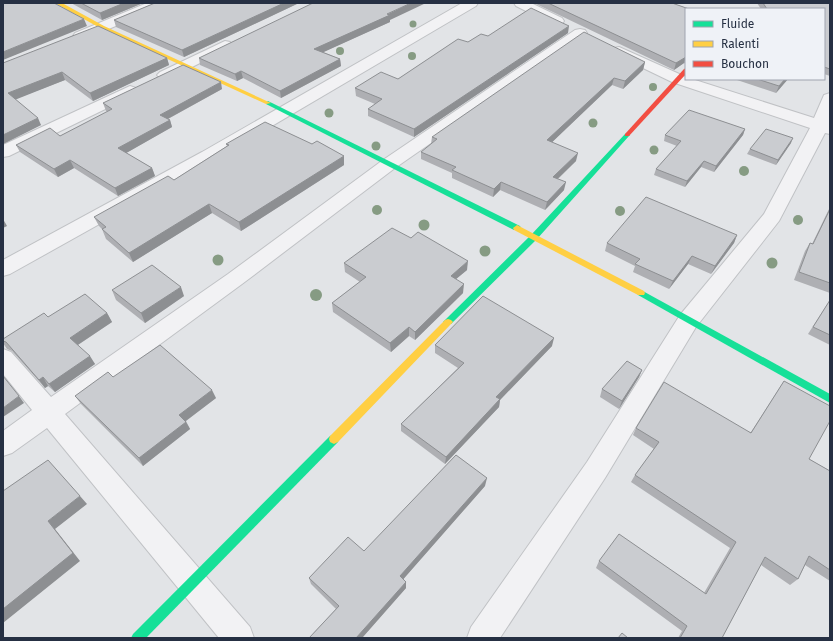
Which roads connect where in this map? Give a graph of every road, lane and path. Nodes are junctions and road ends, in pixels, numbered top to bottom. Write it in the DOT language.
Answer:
graph roads {
  1 [pos="58,3"];
  2 [pos="158,3"];
  3 [pos="471,3"];
  4 [pos="520,3"];
  5 [pos="102,26"];
  6 [pos="68,40"];
  7 [pos="236,40"];
  8 [pos="607,46"];
  9 [pos="186,64"];
  10 [pos="682,75"];
  11 [pos="696,80"];
  12 [pos="830,98"];
  13 [pos="286,111"];
  14 [pos="825,127"];
  15 [pos="3,152"];
  16 [pos="389,164"];
  17 [pos="534,237"];
  18 [pos="3,269"];
  19 [pos="688,321"];
  20 [pos="3,358"];
  21 [pos="830,399"];
  22 [pos="50,412"];
  23 [pos="3,445"];
  24 [pos="192,584"];
  25 [pos="137,638"];
  26 [pos="239,638"];
  27 [pos="482,638"];
  1 -- 5 [label="street"];
  2 -- 5 [label="street"];
  3 -- 13 [label="street"];
  4 -- 16 [label="street"];
  5 -- 6 [label="street"];
  5 -- 9 [label="street"];
  7 -- 9 [label="street"];
  8 -- 10 [label="street"];
  9 -- 13 [label="street"];
  9 -- 15 [label="street"];
  10 -- 17 [label="street"];
  11 -- 14 [label="street"];
  12 -- 14 [label="street"];
  13 -- 16 [label="street"];
  13 -- 18 [label="street"];
  14 -- 19 [label="street"];
  16 -- 17 [label="street"];
  16 -- 22 [label="street"];
  17 -- 19 [label="street"];
  17 -- 24 [label="street"];
  19 -- 21 [label="street"];
  19 -- 27 [label="street"];
  20 -- 22 [label="street"];
  22 -- 23 [label="street"];
  22 -- 24 [label="street"];
  24 -- 25 [label="street"];
  24 -- 26 [label="street"];
}
